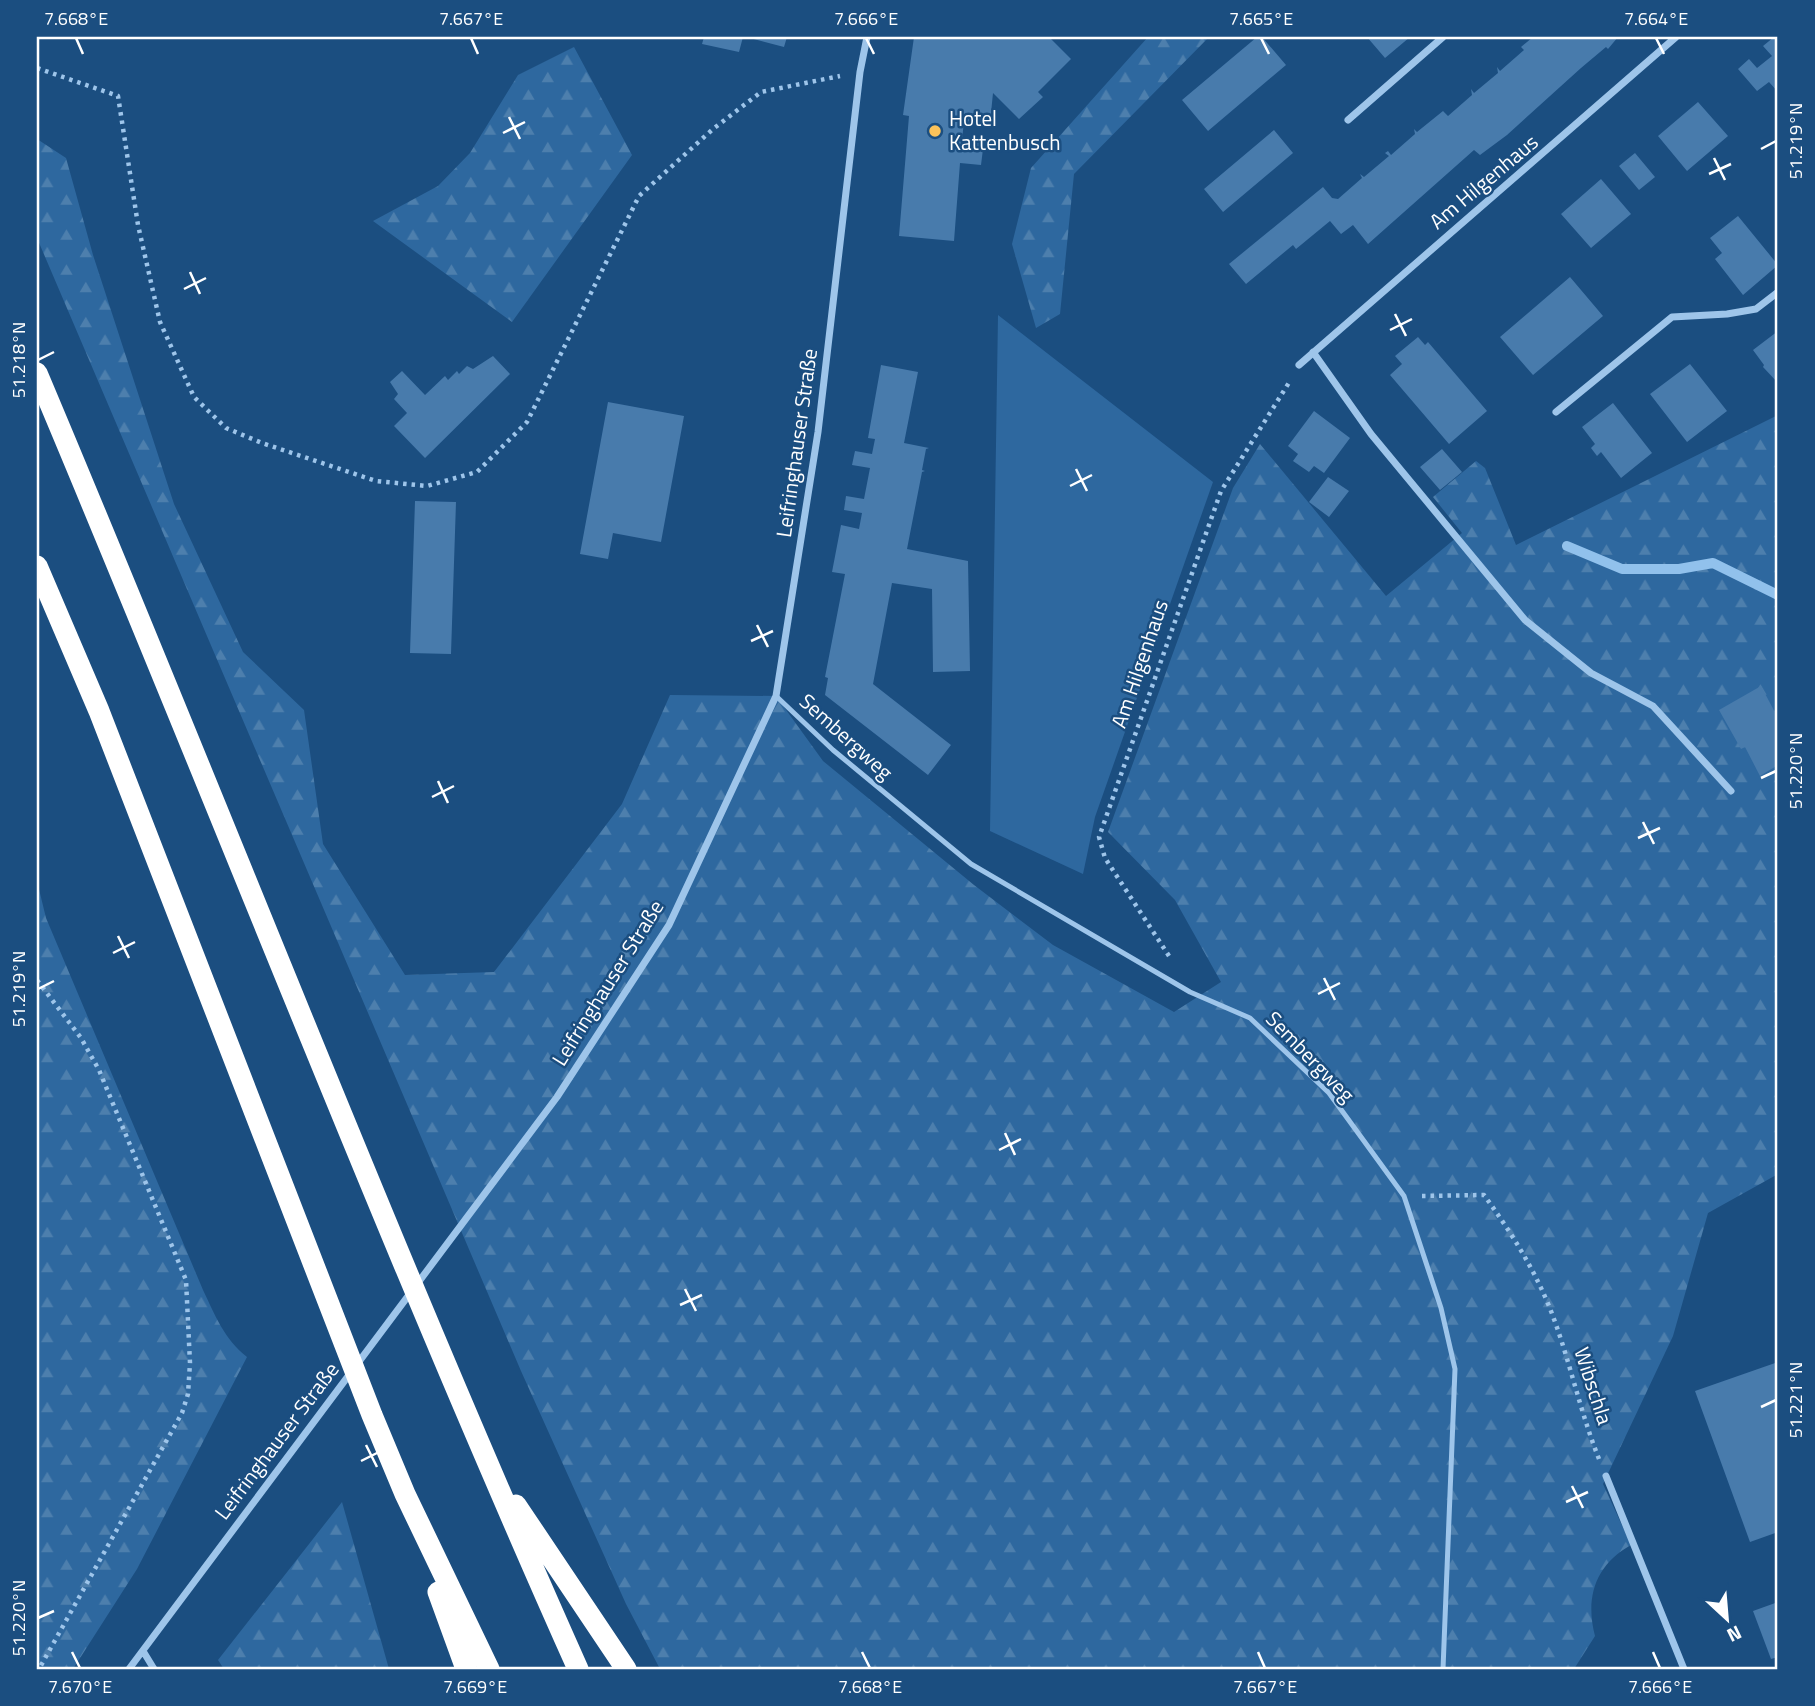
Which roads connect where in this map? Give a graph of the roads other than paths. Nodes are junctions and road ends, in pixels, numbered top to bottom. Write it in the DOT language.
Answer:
graph roads {
  1 [pos="867,37"];
  2 [pos="1443,37"];
  3 [pos="1676,37"];
  4 [pos="1348,120"];
  5 [pos="1778,292"];
  6 [pos="1313,352"];
  7 [pos="1299,365"];
  8 [pos="37,373"];
  9 [pos="1556,412"];
  10 [pos="37,566"];
  11 [pos="776,696"];
  12 [pos="1731,792"];
  13 [pos="482,1454"];
  14 [pos="1606,1476"];
  15 [pos="405,1494"];
  16 [pos="143,1651"];
  17 [pos="129,1669"];
  18 [pos="154,1669"];
  19 [pos="466,1669"];
  20 [pos="489,1669"];
  21 [pos="578,1669"];
  22 [pos="626,1669"];
  23 [pos="1443,1669"];
  24 [pos="1684,1669"];
  1 -- 11 [label="street, Leifringhauser Straße"];
  2 -- 4 [label="street"];
  3 -- 6 [label="street, Am Hilgenhaus"];
  5 -- 9 [label="street"];
  6 -- 7 [label="street, Am Hilgenhaus"];
  6 -- 12 [label="street"];
  8 -- 13 [label="highway"];
  10 -- 15 [label="highway"];
  11 -- 16 [label="street, Leifringhauser Straße"];
  11 -- 23 [label="lane, Sembergweg"];
  13 -- 21 [label="highway"];
  13 -- 22 [label="highway"];
  14 -- 24 [label="street"];
  15 -- 19 [label="highway"];
  15 -- 20 [label="highway"];
  16 -- 17 [label="street, Leifringhauser Straße"];
  16 -- 18 [label="street"];
}
